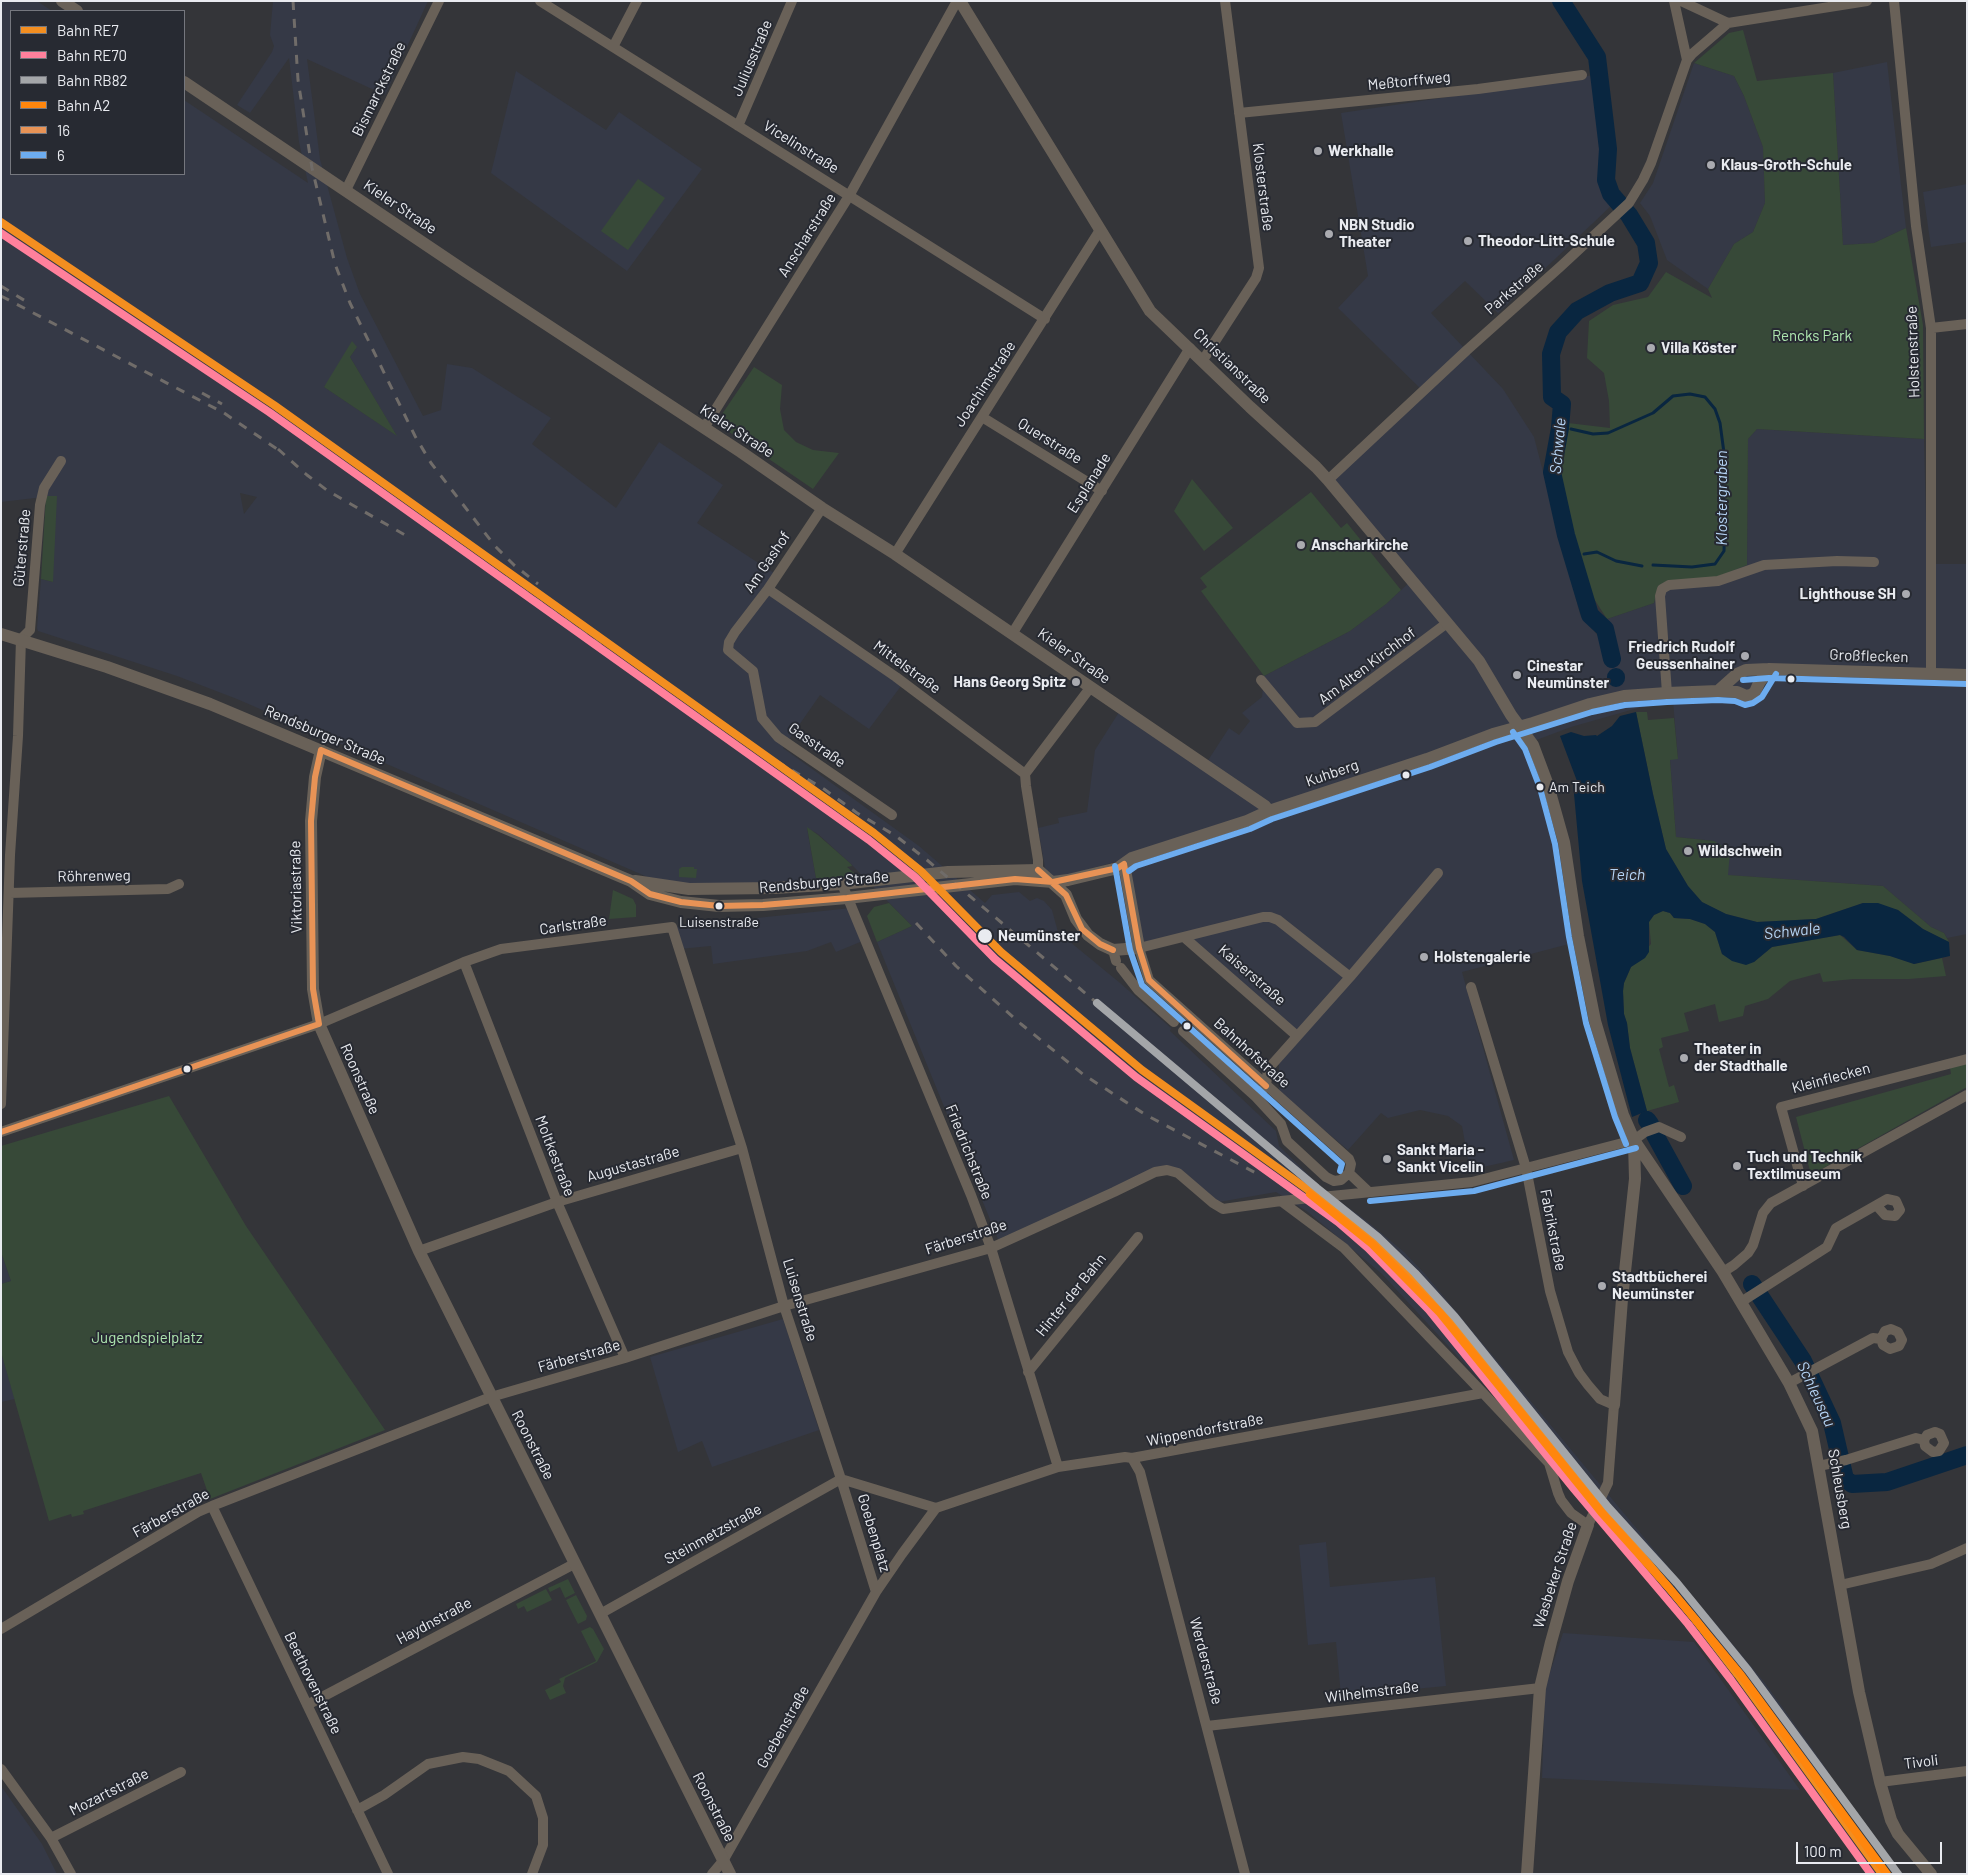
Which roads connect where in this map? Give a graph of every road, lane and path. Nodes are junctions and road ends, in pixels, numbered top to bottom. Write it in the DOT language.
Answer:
graph roads {
  1 [pos="62,1"];
  2 [pos="439,1"];
  3 [pos="540,1"];
  4 [pos="637,1"];
  5 [pos="792,1"];
  6 [pos="958,1"];
  7 [pos="1225,1"];
  8 [pos="1674,1"];
  9 [pos="1681,1"];
  10 [pos="1867,1"];
  11 [pos="1894,1"];
  12 [pos="76,10"];
  13 [pos="1728,23"];
  14 [pos="613,47"];
  15 [pos="1687,60"];
  16 [pos="1582,75"];
  17 [pos="185,83"];
  18 [pos="1239,113"];
  19 [pos="738,126"];
  20 [pos="346,190"];
  21 [pos="849,196"];
  22 [pos="1100,230"];
  23 [pos="1045,319"];
  24 [pos="1967,324"];
  25 [pos="1931,328"];
  26 [pos="1190,348"];
  27 [pos="1203,360"];
  28 [pos="982,417"];
  29 [pos="704,428"];
  30 [pos="60,461"];
  31 [pos="1328,480"];
  32 [pos="1102,491"];
  33 [pos="822,508"];
  34 [pos="895,554"];
  35 [pos="1874,562"];
  36 [pos="768,589"];
  37 [pos="1447,624"];
  38 [pos="735,632"];
  39 [pos="1,634"];
  40 [pos="1012,634"];
  41 [pos="21,639"];
  42 [pos="1770,669"];
  43 [pos="1751,671"];
  44 [pos="1931,674"];
  45 [pos="1967,675"];
  46 [pos="1734,678"];
  47 [pos="1261,680"];
  48 [pos="1759,682"];
  49 [pos="1090,688"];
  50 [pos="1718,691"];
  51 [pos="1667,692"];
  52 [pos="1737,692"];
  53 [pos="1520,727"];
  54 [pos="321,750"];
  55 [pos="1026,774"];
  56 [pos="1269,811"];
  57 [pos="892,815"];
  58 [pos="6,855"];
  59 [pos="1124,864"];
  60 [pos="1038,870"];
  61 [pos="1438,874"];
  62 [pos="631,881"];
  63 [pos="1053,882"];
  64 [pos="179,884"];
  65 [pos="842,884"];
  66 [pos="9,893"];
  67 [pos="847,898"];
  68 [pos="672,927"];
  69 [pos="1186,938"];
  70 [pos="1139,948"];
  71 [pos="1117,960"];
  72 [pos="464,962"];
  73 [pos="1350,977"];
  74 [pos="1471,987"];
  75 [pos="1174,1022"];
  76 [pos="318,1024"];
  77 [pos="1183,1031"];
  78 [pos="1297,1036"];
  79 [pos="1967,1059"];
  80 [pos="1266,1086"];
  81 [pos="1967,1095"];
  82 [pos="1256,1098"];
  83 [pos="1,1104"];
  84 [pos="1,1132"];
  85 [pos="1681,1137"];
  86 [pos="1634,1140"];
  87 [pos="742,1148"];
  88 [pos="1526,1168"];
  89 [pos="1349,1173"];
  90 [pos="1803,1186"];
  91 [pos="1369,1192"];
  92 [pos="1281,1201"];
  93 [pos="557,1202"];
  94 [pos="1877,1206"];
  95 [pos="1138,1238"];
  96 [pos="991,1248"];
  97 [pos="419,1251"];
  98 [pos="1733,1266"];
  99 [pos="1746,1299"];
  100 [pos="784,1306"];
  101 [pos="1881,1339"];
  102 [pos="625,1358"];
  103 [pos="1028,1372"];
  104 [pos="1790,1383"];
  105 [pos="1483,1392"];
  106 [pos="491,1397"];
  107 [pos="1614,1405"];
  108 [pos="1924,1440"];
  109 [pos="1132,1458"];
  110 [pos="1819,1466"];
  111 [pos="1058,1468"];
  112 [pos="841,1479"];
  113 [pos="212,1506"];
  114 [pos="936,1508"];
  115 [pos="1588,1525"];
  116 [pos="1967,1548"];
  117 [pos="574,1564"];
  118 [pos="1840,1585"];
  119 [pos="876,1592"];
  120 [pos="600,1614"];
  121 [pos="1,1629"];
  122 [pos="1540,1688"];
  123 [pos="307,1705"];
  124 [pos="1207,1726"];
  125 [pos="1,1769"];
  126 [pos="1967,1771"];
  127 [pos="181,1772"];
  128 [pos="1880,1782"];
  129 [pos="357,1810"];
  130 [pos="52,1838"];
  131 [pos="723,1862"];
  132 [pos="71,1874"];
  133 [pos="388,1874"];
  134 [pos="532,1874"];
  135 [pos="712,1874"];
  136 [pos="730,1874"];
  137 [pos="1245,1874"];
  138 [pos="1527,1874"];
  139 [pos="1931,1874"];
  1 -- 12 [label="street"];
  2 -- 20 [label="street, Bismarckstraße"];
  3 -- 14 [label="street, Vicelinstraße"];
  4 -- 14 [label="street"];
  5 -- 19 [label="street, Juliusstraße"];
  6 -- 21 [label="street, Anscharstraße"];
  6 -- 22 [label="street, Christianstraße"];
  7 -- 18 [label="street, Klosterstraße"];
  8 -- 15 [label="street"];
  9 -- 13 [label="street"];
  10 -- 13 [label="street"];
  11 -- 25 [label="street, Holstenstraße"];
  13 -- 15 [label="street"];
  14 -- 19 [label="street, Vicelinstraße"];
  15 -- 31 [label="street, Parkstraße"];
  16 -- 18 [label="street, Meßtorffweg"];
  17 -- 20 [label="street, Kieler Straße"];
  18 -- 27 [label="street, Klosterstraße"];
  19 -- 21 [label="street, Vicelinstraße"];
  20 -- 29 [label="street, Kieler Straße"];
  21 -- 23 [label="street, Vicelinstraße"];
  21 -- 29 [label="street, Anscharstraße"];
  22 -- 23 [label="street, Joachimstraße"];
  22 -- 26 [label="street, Christianstraße"];
  23 -- 28 [label="street, Joachimstraße"];
  24 -- 25 [label="street"];
  25 -- 44 [label="street, Holstenstraße"];
  26 -- 27 [label="street, Christianstraße"];
  26 -- 32 [label="street, Esplanade"];
  27 -- 31 [label="street, Christianstraße"];
  28 -- 32 [label="street, Querstraße"];
  28 -- 34 [label="street, Joachimstraße"];
  29 -- 33 [label="street, Kieler Straße"];
  30 -- 41 [label="street, Güterstraße"];
  31 -- 37 [label="street, Christianstraße"];
  32 -- 40 [label="street, Esplanade"];
  33 -- 34 [label="street, Kieler Straße"];
  33 -- 36 [label="street, Am Gashof"];
  34 -- 40 [label="street, Kieler Straße"];
  35 -- 51 [label="street"];
  36 -- 38 [label="street, Am Gashof"];
  36 -- 55 [label="street, Mittelstraße"];
  37 -- 47 [label="street, Am Alten Kirchhof"];
  37 -- 53 [label="street, Christianstraße"];
  38 -- 57 [label="street, Gasstraße"];
  39 -- 41 [label="street, Rendsburger Straße"];
  40 -- 49 [label="street, Kieler Straße"];
  41 -- 54 [label="street, Rendsburger Straße"];
  41 -- 58 [label="street"];
  42 -- 43 [label="street, Großflecken"];
  42 -- 44 [label="street, Großflecken"];
  42 -- 48 [label="street"];
  43 -- 46 [label="street, Großflecken"];
  43 -- 48 [label="street"];
  44 -- 45 [label="street, Großflecken"];
  46 -- 50 [label="street, Großflecken"];
  46 -- 52 [label="street"];
  48 -- 52 [label="street"];
  49 -- 55 [label="street"];
  49 -- 56 [label="street, Kieler Straße"];
  50 -- 51 [label="street"];
  50 -- 52 [label="street"];
  51 -- 53 [label="street, Kuhberg"];
  53 -- 56 [label="street, Kuhberg"];
  53 -- 86 [label="street"];
  54 -- 62 [label="street, Rendsburger Straße"];
  54 -- 76 [label="street, Viktoriastraße"];
  55 -- 60 [label="street"];
  56 -- 59 [label="street, Kuhberg"];
  58 -- 66 [label="street"];
  59 -- 63 [label="street, Kuhberg"];
  59 -- 70 [label="street"];
  60 -- 63 [label="street"];
  60 -- 65 [label="street, Rendsburger Straße"];
  61 -- 73 [label="street"];
  62 -- 65 [label="street, Rendsburger Straße"];
  62 -- 67 [label="street, Rendsburger Straße"];
  63 -- 67 [label="street, Rendsburger Straße"];
  63 -- 71 [label="street"];
  64 -- 66 [label="street, Röhrenweg"];
  65 -- 67 [label="street, Friedrichstraße"];
  66 -- 83 [label="street"];
  67 -- 96 [label="street, Friedrichstraße"];
  68 -- 72 [label="street, Carlstraße"];
  68 -- 87 [label="street, Luisenstraße"];
  69 -- 70 [label="street, Kaiserstraße"];
  69 -- 73 [label="street, Kaiserstraße"];
  69 -- 78 [label="street, Kaiserstraße"];
  70 -- 71 [label="street, Kaiserstraße"];
  70 -- 80 [label="street, Bahnhofstraße"];
  71 -- 75 [label="street"];
  72 -- 76 [label="street, Carlstraße"];
  72 -- 93 [label="street, Moltkestraße"];
  73 -- 78 [label="street"];
  74 -- 88 [label="street, Fabrikstraße"];
  76 -- 84 [label="street, Carlstraße"];
  76 -- 97 [label="street, Roonstraße"];
  77 -- 82 [label="street, Bahnhofstraße"];
  78 -- 80 [label="street"];
  79 -- 90 [label="street, Kleinflecken"];
  80 -- 82 [label="street"];
  80 -- 89 [label="street, Bahnhofstraße"];
  81 -- 90 [label="street"];
  82 -- 89 [label="street, Bahnhofstraße"];
  85 -- 86 [label="street"];
  86 -- 88 [label="street"];
  86 -- 98 [label="street, Schleusberg"];
  86 -- 107 [label="street, Wasbeker Straße"];
  87 -- 93 [label="street, Augustastraße"];
  87 -- 100 [label="street, Luisenstraße"];
  88 -- 91 [label="street"];
  88 -- 107 [label="street, Fabrikstraße"];
  89 -- 91 [label="street, Bahnhofstraße"];
  90 -- 98 [label="street"];
  91 -- 92 [label="street"];
  92 -- 96 [label="street, Färberstraße"];
  92 -- 105 [label="street"];
  93 -- 97 [label="street, Augustastraße"];
  93 -- 102 [label="street, Moltkestraße"];
  94 -- 99 [label="street"];
  95 -- 103 [label="street, Hinter der Bahn"];
  96 -- 100 [label="street, Färberstraße"];
  96 -- 103 [label="street, Friedrichstraße"];
  97 -- 106 [label="street, Roonstraße"];
  98 -- 99 [label="street, Schleusberg"];
  99 -- 104 [label="street, Schleusberg"];
  100 -- 102 [label="street, Färberstraße"];
  100 -- 112 [label="street, Luisenstraße"];
  101 -- 104 [label="street"];
  102 -- 106 [label="street, Färberstraße"];
  103 -- 111 [label="street, Friedrichstraße"];
  104 -- 110 [label="street, Schleusberg"];
  105 -- 109 [label="street, Wippendorfstraße"];
  105 -- 115 [label="street"];
  106 -- 113 [label="street, Färberstraße"];
  106 -- 117 [label="street, Roonstraße"];
  107 -- 115 [label="street, Wasbeker Straße"];
  108 -- 110 [label="street"];
  109 -- 111 [label="street, Wippendorfstraße"];
  109 -- 124 [label="street, Werderstraße"];
  110 -- 118 [label="street, Schleusberg"];
  111 -- 114 [label="street, Wippendorfstraße"];
  112 -- 114 [label="street, Goebenplatz"];
  112 -- 119 [label="street, Goebenplatz"];
  112 -- 120 [label="street, Steinmetzstraße"];
  113 -- 121 [label="street, Färberstraße"];
  113 -- 123 [label="street, Beethovenstraße"];
  114 -- 119 [label="street, Goebenplatz"];
  115 -- 122 [label="street, Wasbeker Straße"];
  116 -- 118 [label="street"];
  117 -- 120 [label="street, Roonstraße"];
  117 -- 123 [label="street, Haydnstraße"];
  118 -- 128 [label="street, Schleusberg"];
  119 -- 131 [label="street, Goebenstraße"];
  120 -- 131 [label="street, Roonstraße"];
  122 -- 124 [label="street, Wilhelmstraße"];
  122 -- 138 [label="street, Wasbeker Straße"];
  123 -- 129 [label="street, Beethovenstraße"];
  124 -- 137 [label="street, Werderstraße"];
  125 -- 130 [label="street"];
  126 -- 128 [label="street, Tivoli"];
  127 -- 130 [label="street, Mozartstraße"];
  128 -- 139 [label="street, Schleusberg"];
  129 -- 133 [label="street, Beethovenstraße"];
  129 -- 134 [label="street"];
  130 -- 132 [label="street"];
  131 -- 135 [label="street, Goebenstraße"];
  131 -- 136 [label="street, Roonstraße"];
}
